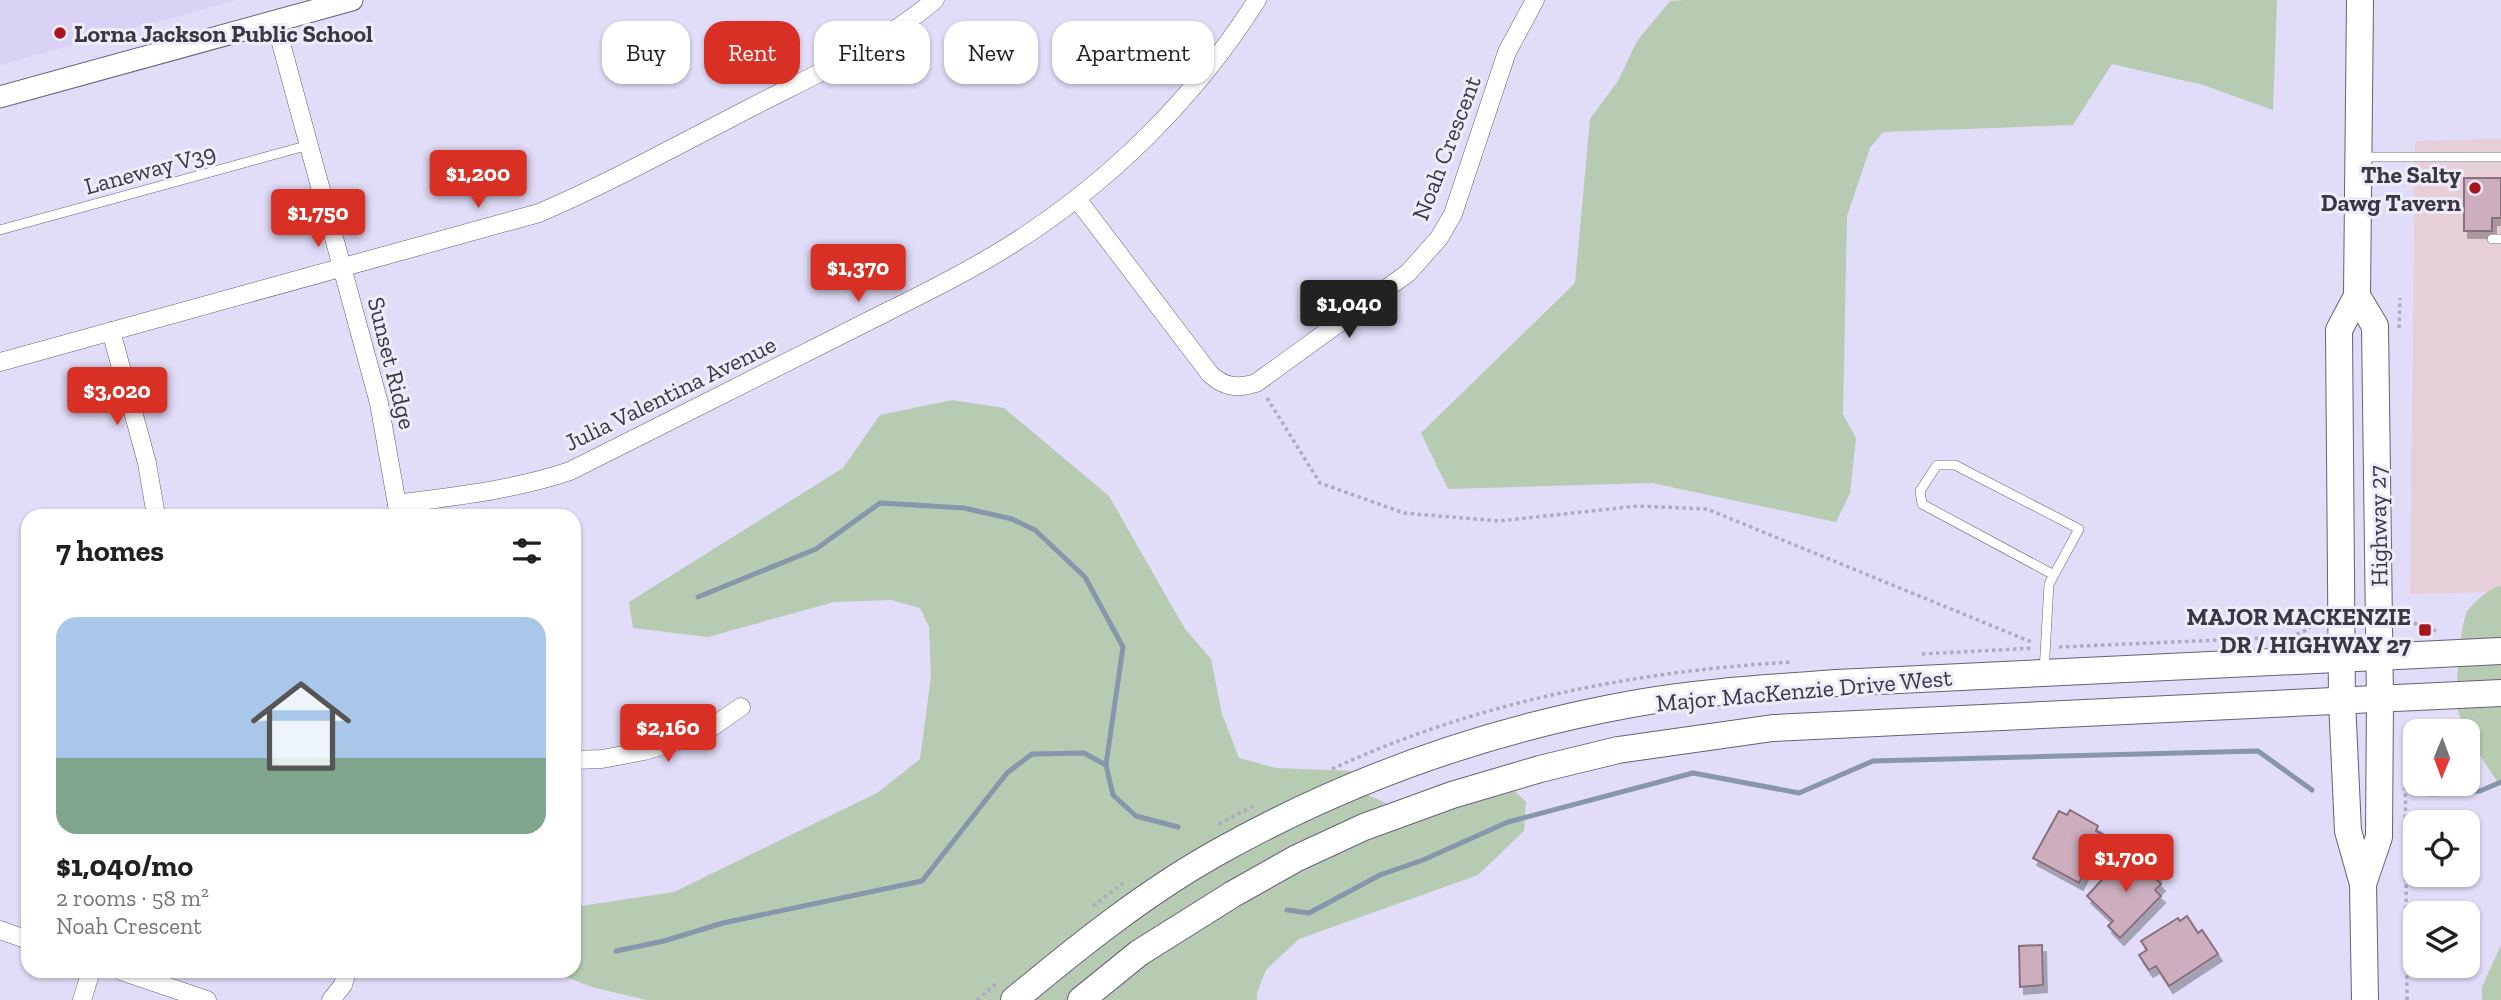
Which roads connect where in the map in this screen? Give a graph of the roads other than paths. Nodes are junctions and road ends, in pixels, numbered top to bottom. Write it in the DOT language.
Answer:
graph roads {
  1 [pos="352,0"];
  2 [pos="935,0"];
  3 [pos="1257,0"];
  4 [pos="1535,0"];
  5 [pos="2360,0"];
  6 [pos="275,21"];
  7 [pos="0,97"];
  8 [pos="309,145"];
  9 [pos="2358,157"];
  10 [pos="2501,157"];
  11 [pos="1076,199"];
  12 [pos="0,230"];
  13 [pos="342,266"];
  14 [pos="2357,296"];
  15 [pos="111,331"];
  16 [pos="0,362"];
  17 [pos="155,509"];
  18 [pos="398,509"];
  19 [pos="403,509"];
  20 [pos="2054,575"];
  21 [pos="2501,651"];
  22 [pos="2379,657"];
  23 [pos="2342,658"];
  24 [pos="2044,661"];
  25 [pos="2501,693"];
  26 [pos="2380,700"];
  27 [pos="2342,701"];
  28 [pos="741,707"];
  29 [pos="581,760"];
  30 [pos="2363,884"];
  31 [pos="0,930"];
  32 [pos="21,938"];
  33 [pos="90,978"];
  34 [pos="142,978"];
  35 [pos="345,985"];
  36 [pos="82,1000"];
  37 [pos="207,1000"];
  38 [pos="331,1000"];
  39 [pos="1014,1000"];
  40 [pos="1081,1000"];
  41 [pos="2365,1000"];
  1 -- 6 [label="street"];
  2 -- 13 [label="street"];
  3 -- 11 [label="street, Julia Valentina Avenue"];
  4 -- 11 [label="street, Noah Crescent"];
  5 -- 9 [label="main road, Highway 27"];
  6 -- 7 [label="street"];
  6 -- 8 [label="street, Sunset Ridge"];
  8 -- 12 [label="lane, Laneway V39"];
  8 -- 13 [label="street, Sunset Ridge"];
  9 -- 10 [label="lane"];
  9 -- 14 [label="main road, Highway 27"];
  11 -- 19 [label="street, Julia Valentina Avenue"];
  13 -- 15 [label="street"];
  13 -- 18 [label="street, Sunset Ridge"];
  14 -- 22 [label="main road, Highway 27"];
  14 -- 23 [label="main road, Highway 27"];
  15 -- 16 [label="street"];
  15 -- 17 [label="street"];
  20 -- 20 [label="lane"];
  20 -- 24 [label="lane"];
  21 -- 22 [label="main road, Major MacKenzie Drive West"];
  22 -- 23 [label="main road, Major MacKenzie Drive West"];
  22 -- 26 [label="main road, Highway 27"];
  23 -- 24 [label="main road, Major MacKenzie Drive West"];
  23 -- 27 [label="main road, Highway 27"];
  24 -- 39 [label="main road, Major MacKenzie Drive West"];
  25 -- 26 [label="main road, Major MacKenzie Drive West"];
  26 -- 27 [label="main road, Major MacKenzie Drive West"];
  26 -- 30 [label="main road, Highway 27"];
  27 -- 30 [label="main road, Highway 27"];
  27 -- 40 [label="main road, Major MacKenzie Drive West"];
  28 -- 29 [label="street"];
  30 -- 41 [label="main road, Highway 27"];
  31 -- 32 [label="street"];
  33 -- 36 [label="street"];
  34 -- 37 [label="street"];
  35 -- 38 [label="street"];
}
